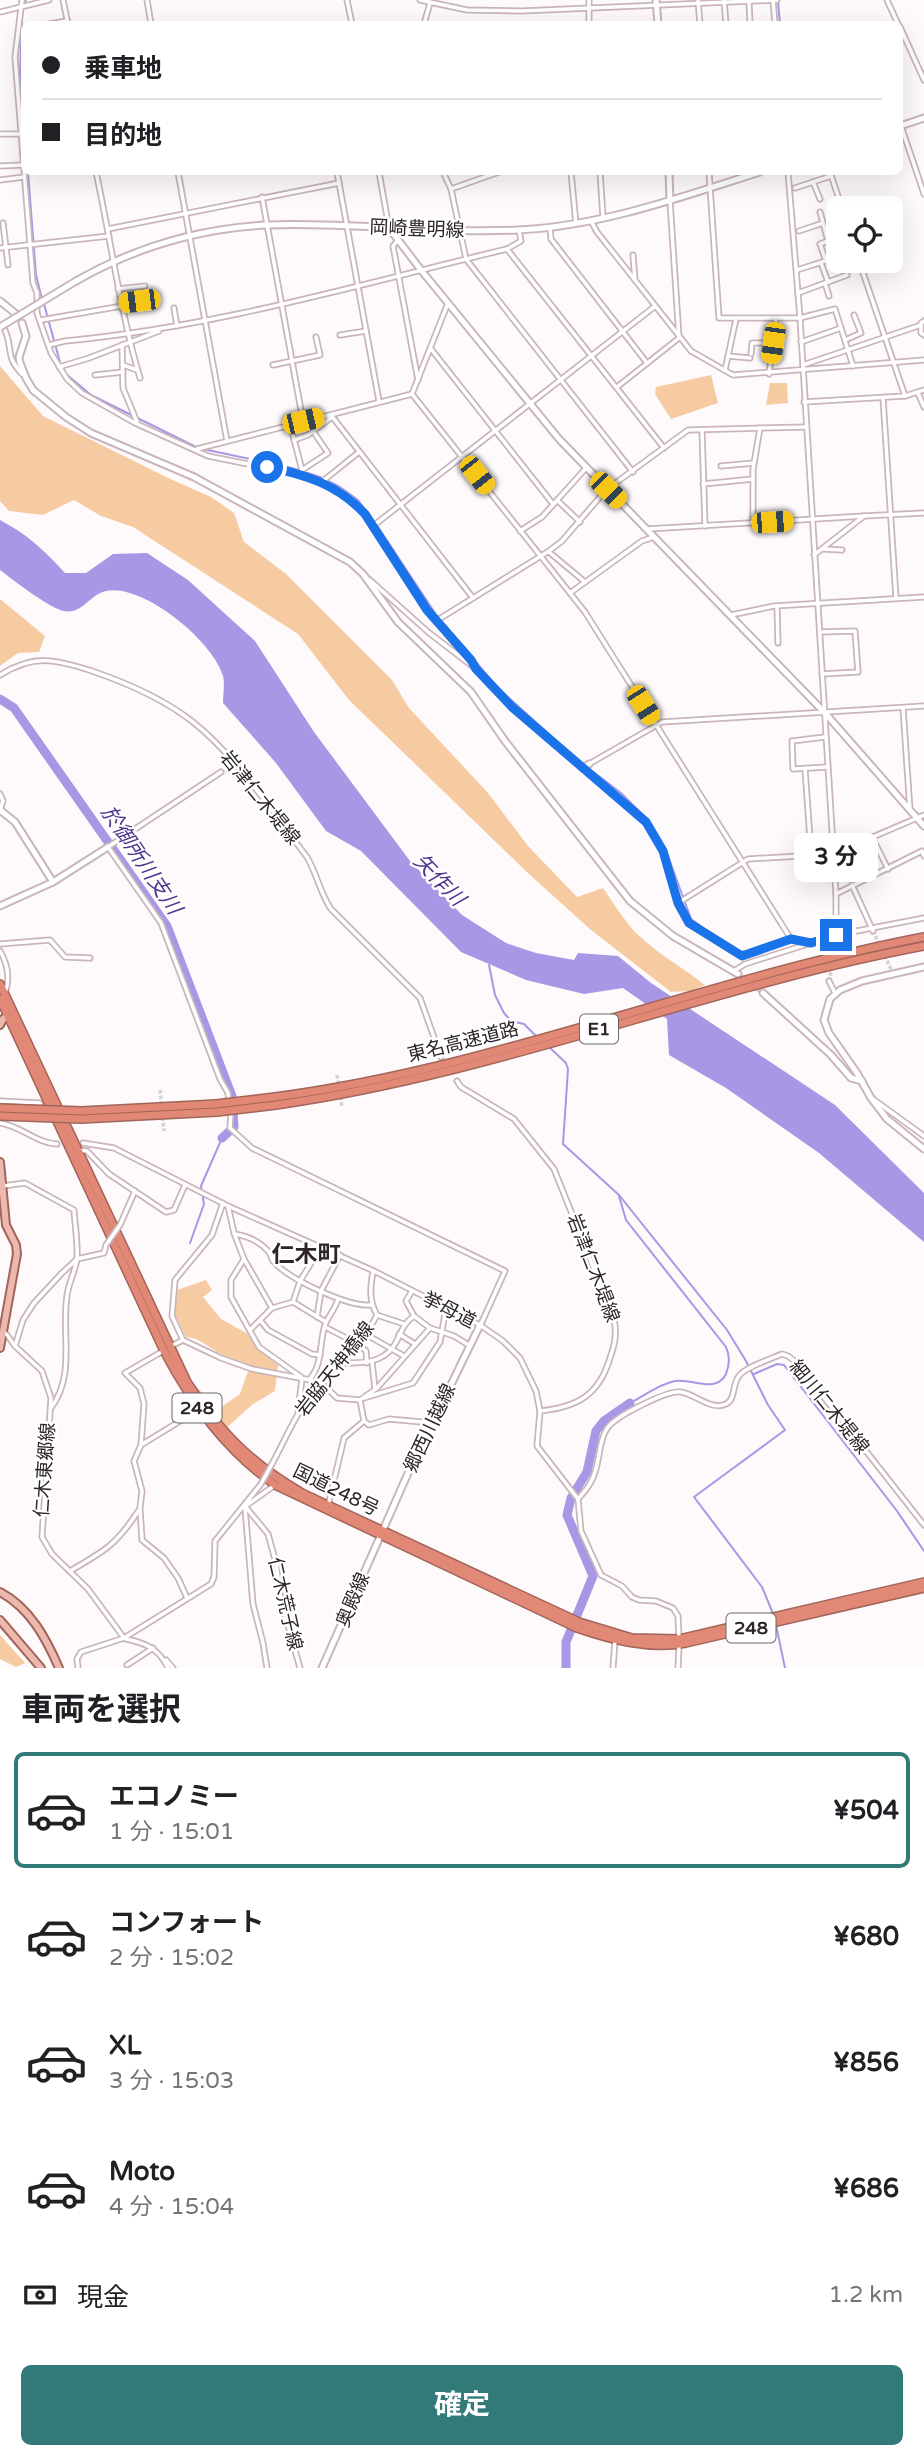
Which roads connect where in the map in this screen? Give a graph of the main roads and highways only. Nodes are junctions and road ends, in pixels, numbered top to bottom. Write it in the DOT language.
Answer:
graph roads {
  1 [pos="924,937"];
  2 [pos="924,946"];
  3 [pos="3,987"];
  4 [pos="0,999"];
  5 [pos="10,1014"];
  6 [pos="0,1024"];
  7 [pos="472,1061"];
  8 [pos="0,1108"];
  9 [pos="81,1115"];
  10 [pos="0,1116"];
  11 [pos="0,1161"];
  12 [pos="2,1183"];
  13 [pos="0,1348"];
  14 [pos="167,1349"];
  15 [pos="382,1534"];
  16 [pos="924,1582"];
  17 [pos="924,1588"];
  18 [pos="0,1592"];
  19 [pos="0,1620"];
  20 [pos="578,1625"];
  21 [pos="679,1642"];
  22 [pos="41,1668"];
  23 [pos="59,1668"];
  1 -- 7 [label="highway, 東名高速道路 / E1"];
  2 -- 7 [label="highway, 東名高速道路 / E1"];
  3 -- 5 [label="highway, 国道248号 / 248"];
  4 -- 5 [label="highway, 国道248号 / 248"];
  5 -- 6 [label="main road"];
  5 -- 14 [label="highway, 国道248号 / 248"];
  5 -- 14 [label="highway, 国道248号 / 248"];
  7 -- 9 [label="highway, 東名高速道路 / E1, bridge"];
  8 -- 9 [label="highway, 東名高速道路 / E1, bridge"];
  9 -- 10 [label="highway, 東名高速道路 / E1, bridge"];
  11 -- 12 [label="main road"];
  12 -- 13 [label="main road"];
  14 -- 15 [label="highway, 国道248号 / 248"];
  14 -- 15 [label="highway, 国道248号 / 248"];
  15 -- 20 [label="highway, 国道248号 / 248"];
  16 -- 21 [label="highway, 国道248号 / 248"];
  17 -- 21 [label="highway, 国道248号 / 248"];
  18 -- 23 [label="main road"];
  19 -- 22 [label="main road"];
  20 -- 21 [label="highway, 国道248号 / 248"];
  20 -- 21 [label="highway, 国道248号 / 248"];
}
